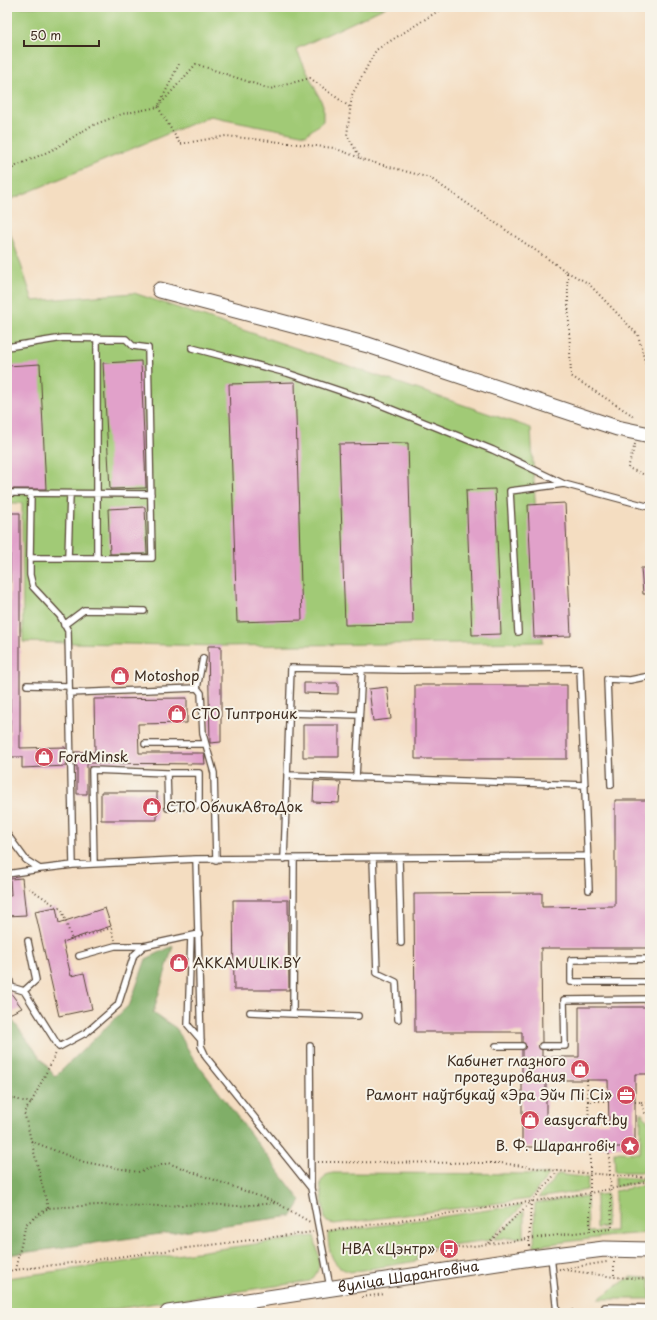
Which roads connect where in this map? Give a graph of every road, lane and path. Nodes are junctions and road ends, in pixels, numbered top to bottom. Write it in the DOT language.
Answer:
graph roads {
  1 [pos="450,7"];
  2 [pos="179,64"];
  3 [pos="158,107"];
  4 [pos="351,108"];
  5 [pos="361,159"];
  6 [pos="7,174"];
  7 [pos="567,272"];
  8 [pos="160,290"];
  9 [pos="97,338"];
  10 [pos="7,347"];
  11 [pos="192,348"];
  12 [pos="650,380"];
  13 [pos="633,422"];
  14 [pos="650,435"];
  15 [pos="635,440"];
  16 [pos="650,477"];
  17 [pos="564,484"];
  18 [pos="7,493"];
  19 [pos="31,493"];
  20 [pos="70,494"];
  21 [pos="151,494"];
  22 [pos="96,495"];
  23 [pos="650,507"];
  24 [pos="30,558"];
  25 [pos="68,558"];
  26 [pos="97,558"];
  27 [pos="144,611"];
  28 [pos="64,625"];
  29 [pos="518,632"];
  30 [pos="203,658"];
  31 [pos="362,669"];
  32 [pos="650,676"];
  33 [pos="27,685"];
  34 [pos="196,688"];
  35 [pos="69,689"];
  36 [pos="289,714"];
  37 [pos="360,715"];
  38 [pos="145,744"];
  39 [pos="205,744"];
  40 [pos="167,773"];
  41 [pos="287,775"];
  42 [pos="356,777"];
  43 [pos="585,785"];
  44 [pos="611,785"];
  45 [pos="7,834"];
  46 [pos="588,856"];
  47 [pos="373,858"];
  48 [pos="399,858"];
  49 [pos="196,859"];
  50 [pos="284,859"];
  51 [pos="294,859"];
  52 [pos="216,860"];
  53 [pos="94,864"];
  54 [pos="73,865"];
  55 [pos="40,869"];
  56 [pos="7,874"];
  57 [pos="29,888"];
  58 [pos="588,890"];
  59 [pos="199,934"];
  60 [pos="191,936"];
  61 [pos="28,941"];
  62 [pos="401,942"];
  63 [pos="117,946"];
  64 [pos="144,946"];
  65 [pos="79,956"];
  66 [pos="650,960"];
  67 [pos="7,967"];
  68 [pos="650,982"];
  69 [pos="24,991"];
  70 [pos="650,999"];
  71 [pos="250,1012"];
  72 [pos="293,1014"];
  73 [pos="358,1016"];
  74 [pos="398,1019"];
  75 [pos="201,1040"];
  76 [pos="310,1046"];
  77 [pos="496,1046"];
  78 [pos="522,1046"];
  79 [pos="542,1046"];
  80 [pos="59,1047"];
  81 [pos="587,1080"];
  82 [pos="7,1097"];
  83 [pos="588,1101"];
  84 [pos="609,1101"];
  85 [pos="635,1102"];
  86 [pos="642,1102"];
  87 [pos="31,1103"];
  88 [pos="650,1103"];
  89 [pos="650,1116"];
  90 [pos="589,1124"];
  91 [pos="31,1141"];
  92 [pos="590,1147"];
  93 [pos="609,1151"];
  94 [pos="311,1162"];
  95 [pos="558,1171"];
  96 [pos="590,1174"];
  97 [pos="610,1175"];
  98 [pos="650,1178"];
  99 [pos="650,1182"];
  100 [pos="311,1188"];
  101 [pos="610,1190"];
  102 [pos="590,1193"];
  103 [pos="532,1201"];
  104 [pos="277,1203"];
  105 [pos="48,1208"];
  106 [pos="319,1229"];
  107 [pos="590,1231"];
  108 [pos="528,1240"];
  109 [pos="487,1244"];
  110 [pos="650,1250"];
  111 [pos="418,1253"];
  112 [pos="551,1262"];
  113 [pos="568,1267"];
  114 [pos="15,1270"];
  115 [pos="7,1271"];
  116 [pos="614,1277"];
  117 [pos="650,1278"];
  118 [pos="330,1288"];
  119 [pos="605,1307"];
  120 [pos="650,1308"];
  121 [pos="168,1313"];
  122 [pos="557,1313"];
  1 -- 4 [label="path"];
  2 -- 3 [label="path"];
  3 -- 4 [label="path"];
  3 -- 5 [label="path"];
  3 -- 6 [label="path"];
  4 -- 5 [label="path"];
  5 -- 7 [label="path"];
  7 -- 12 [label="path"];
  7 -- 13 [label="path"];
  8 -- 14 [label="main road"];
  9 -- 10 [label="lane"];
  9 -- 21 [label="lane"];
  9 -- 22 [label="lane"];
  11 -- 17 [label="lane"];
  15 -- 16 [label="path"];
  17 -- 23 [label="lane"];
  17 -- 29 [label="lane"];
  18 -- 19 [label="lane"];
  19 -- 20 [label="lane"];
  19 -- 24 [label="lane"];
  20 -- 22 [label="lane"];
  20 -- 25 [label="lane"];
  21 -- 22 [label="lane"];
  21 -- 26 [label="lane"];
  22 -- 26 [label="lane"];
  24 -- 25 [label="lane"];
  24 -- 28 [label="lane"];
  25 -- 26 [label="lane"];
  27 -- 28 [label="lane"];
  28 -- 35 [label="lane"];
  30 -- 34 [label="lane"];
  31 -- 36 [label="lane"];
  31 -- 37 [label="lane"];
  31 -- 43 [label="lane"];
  32 -- 44 [label="lane"];
  33 -- 35 [label="lane"];
  34 -- 35 [label="lane"];
  34 -- 39 [label="lane"];
  35 -- 54 [label="lane"];
  36 -- 37 [label="lane"];
  36 -- 41 [label="lane"];
  37 -- 42 [label="lane"];
  38 -- 39 [label="lane"];
  39 -- 52 [label="lane"];
  40 -- 40 [label="lane"];
  40 -- 53 [label="lane"];
  41 -- 42 [label="lane"];
  41 -- 50 [label="lane"];
  42 -- 43 [label="lane"];
  43 -- 46 [label="lane"];
  45 -- 55 [label="lane"];
  46 -- 48 [label="lane"];
  46 -- 58 [label="lane"];
  47 -- 48 [label="lane"];
  47 -- 51 [label="lane"];
  47 -- 74 [label="lane"];
  48 -- 62 [label="lane"];
  49 -- 52 [label="lane"];
  49 -- 53 [label="lane"];
  49 -- 59 [label="lane"];
  50 -- 51 [label="lane"];
  50 -- 52 [label="lane"];
  51 -- 72 [label="lane"];
  53 -- 54 [label="lane"];
  54 -- 55 [label="lane"];
  55 -- 56 [label="lane"];
  57 -- 63 [label="path"];
  59 -- 60 [label="lane"];
  59 -- 75 [label="lane"];
  60 -- 64 [label="lane"];
  60 -- 75 [label="lane"];
  61 -- 69 [label="lane"];
  63 -- 64 [label="lane"];
  63 -- 65 [label="lane"];
  64 -- 80 [label="lane"];
  66 -- 68 [label="lane"];
  67 -- 69 [label="lane"];
  69 -- 80 [label="lane"];
  70 -- 79 [label="lane"];
  71 -- 72 [label="lane"];
  72 -- 73 [label="lane"];
  75 -- 100 [label="lane"];
  76 -- 94 [label="lane"];
  77 -- 78 [label="lane"];
  80 -- 87 [label="path"];
  81 -- 83 [label="path"];
  82 -- 87 [label="path"];
  83 -- 84 [label="path"];
  83 -- 90 [label="path"];
  85 -- 86 [label="path"];
  86 -- 88 [label="path"];
  86 -- 89 [label="path"];
  87 -- 91 [label="path"];
  91 -- 104 [label="path"];
  91 -- 105 [label="path"];
  92 -- 96 [label="path"];
  93 -- 97 [label="path"];
  94 -- 95 [label="path"];
  94 -- 100 [label="lane"];
  95 -- 96 [label="path"];
  95 -- 103 [label="path"];
  96 -- 97 [label="path"];
  96 -- 102 [label="path"];
  97 -- 98 [label="path"];
  97 -- 101 [label="path"];
  99 -- 101 [label="path"];
  100 -- 106 [label="lane"];
  101 -- 102 [label="path"];
  101 -- 107 [label="path"];
  102 -- 103 [label="path"];
  102 -- 107 [label="path"];
  103 -- 106 [label="path"];
  103 -- 108 [label="path"];
  103 -- 109 [label="path"];
  104 -- 105 [label="path"];
  104 -- 106 [label="path"];
  105 -- 114 [label="path"];
  106 -- 114 [label="path"];
  106 -- 118 [label="lane"];
  107 -- 108 [label="path"];
  108 -- 109 [label="path"];
  109 -- 111 [label="path"];
  110 -- 112 [label="main road, вуліца Шаранговіча"];
  112 -- 116 [label="path"];
  112 -- 118 [label="main road, вуліца Шаранговіча"];
  112 -- 122 [label="lane"];
  113 -- 116 [label="path"];
  114 -- 115 [label="path"];
  116 -- 117 [label="path"];
  118 -- 121 [label="main road, вуліца Шаранговіча"];
  119 -- 120 [label="lane"];
}
